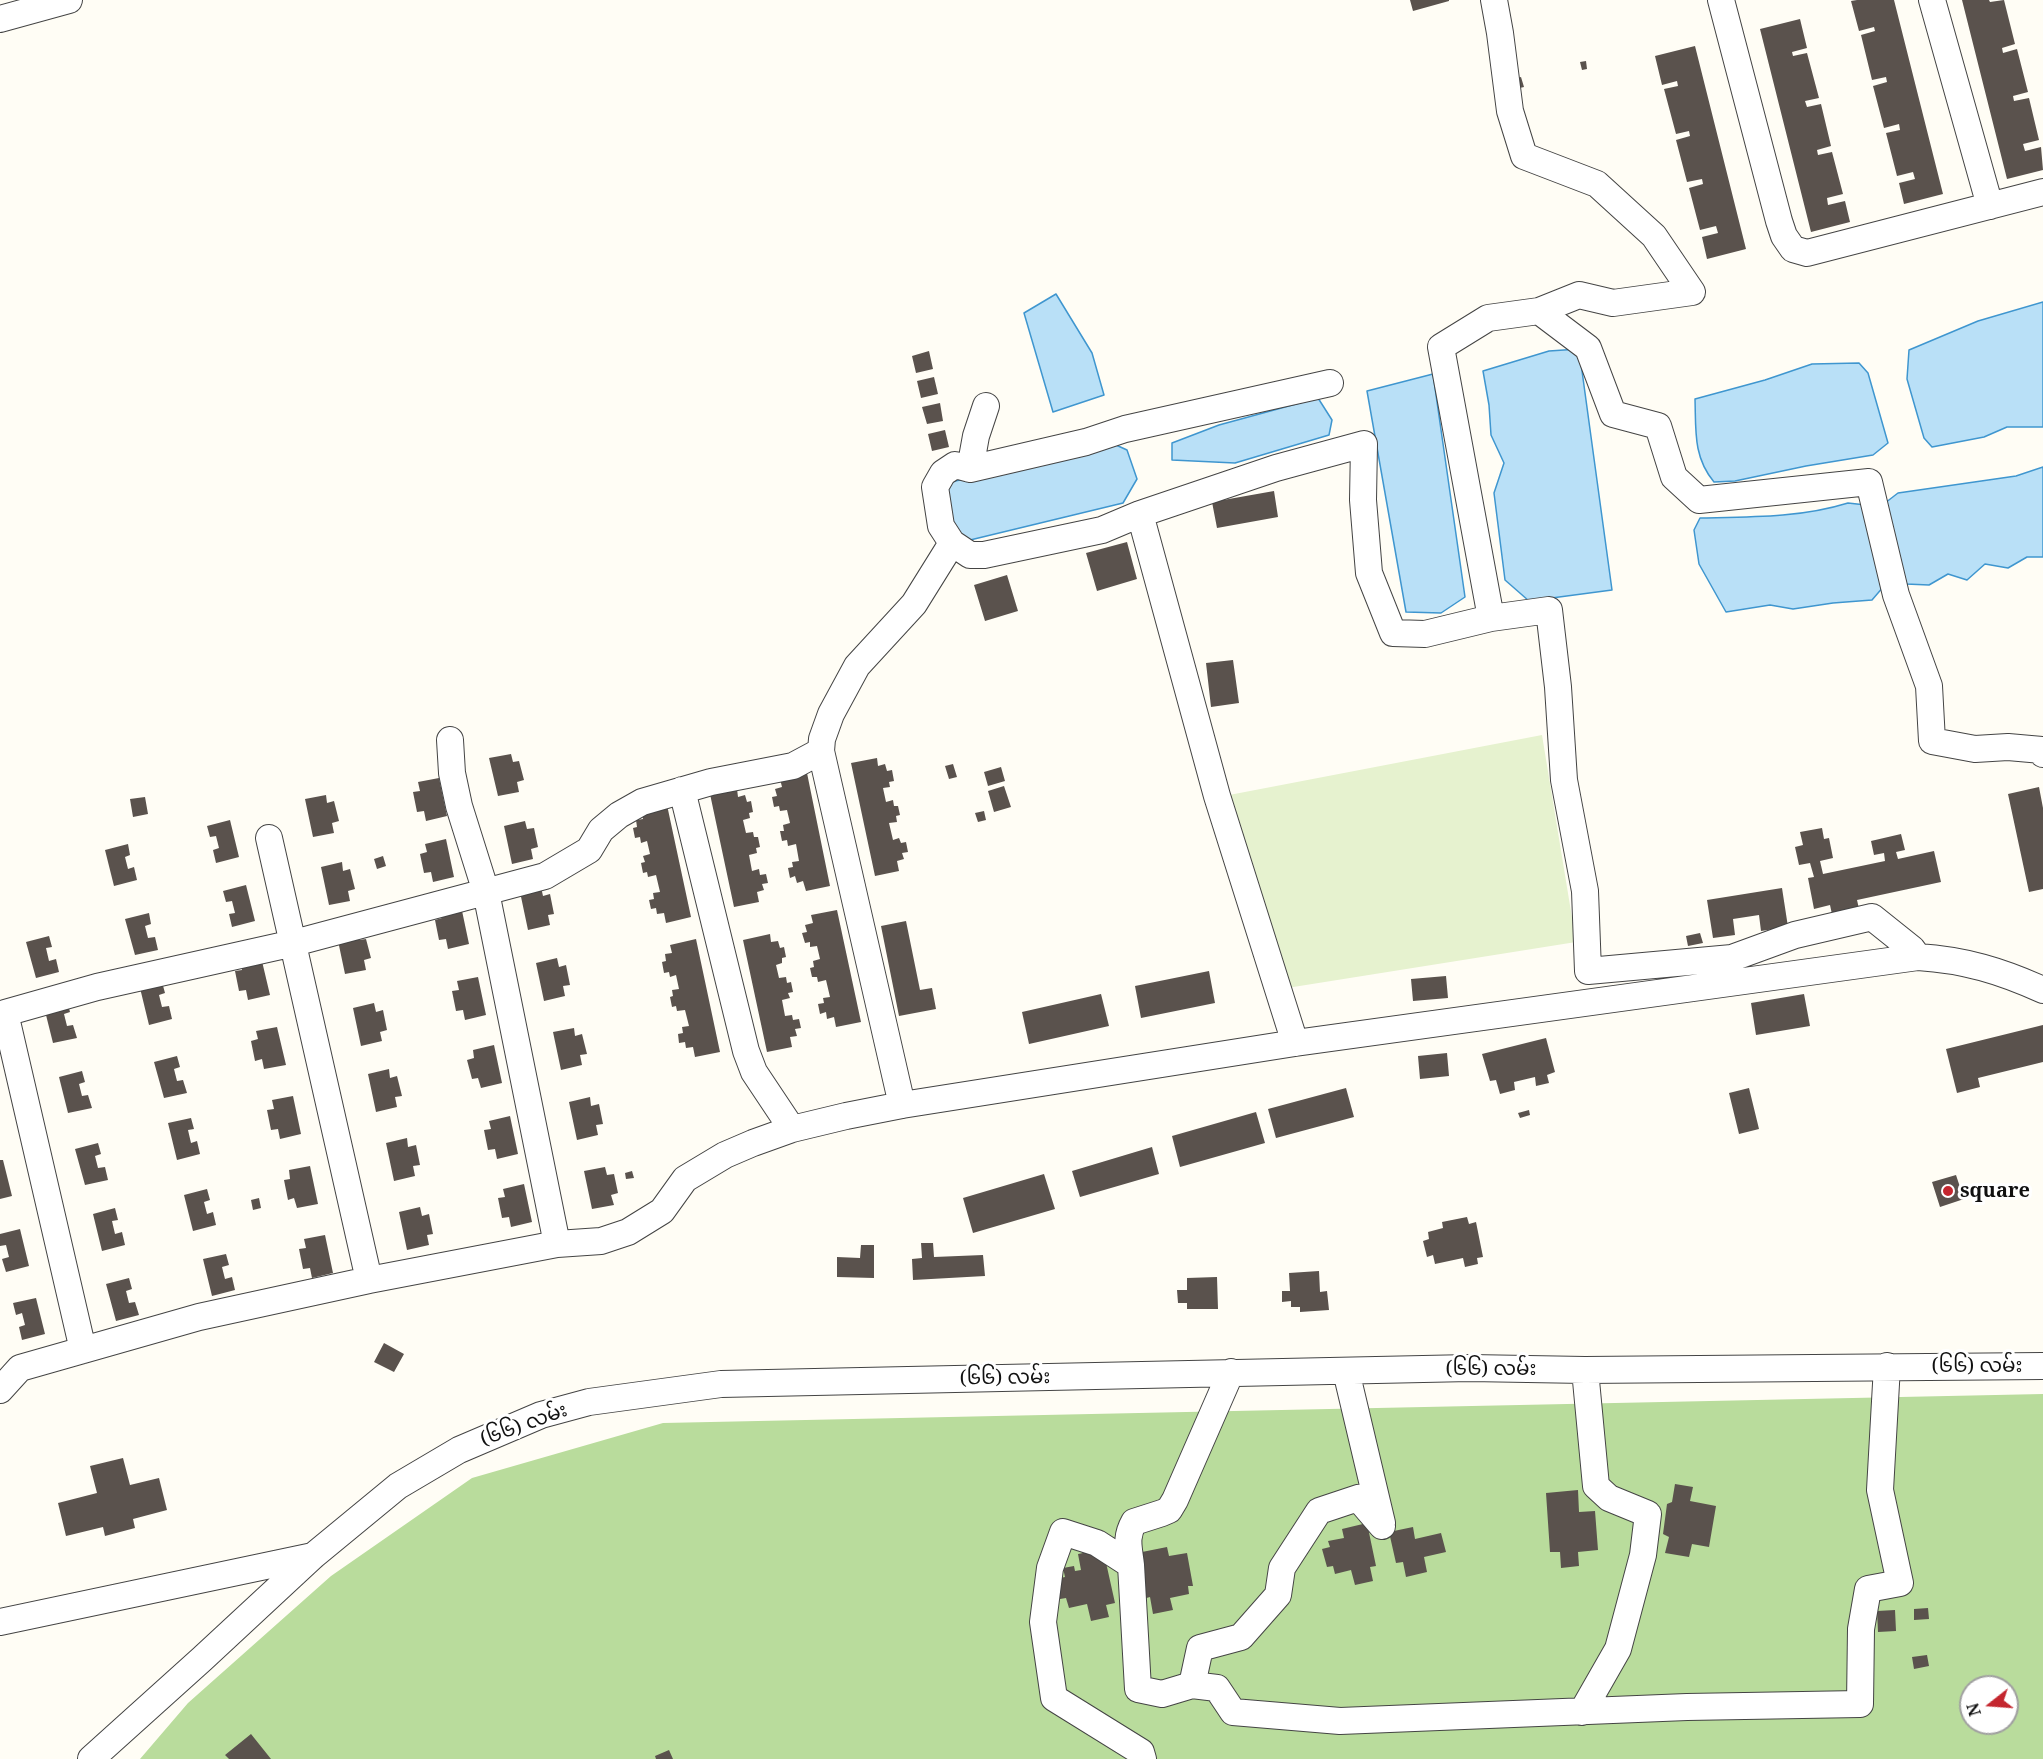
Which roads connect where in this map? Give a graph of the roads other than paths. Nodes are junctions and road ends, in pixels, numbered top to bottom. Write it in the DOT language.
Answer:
graph roads {
  1 [pos="69,0"];
  2 [pos="1494,0"];
  3 [pos="1721,0"];
  4 [pos="1932,0"];
  5 [pos="0,19"];
  6 [pos="2043,192"];
  7 [pos="1990,206"];
  8 [pos="1539,311"];
  9 [pos="1330,383"];
  10 [pos="986,406"];
  11 [pos="970,469"];
  12 [pos="1140,514"];
  13 [pos="952,543"];
  14 [pos="1491,618"];
  15 [pos="450,740"];
  16 [pos="821,751"];
  17 [pos="2043,754"];
  18 [pos="682,790"];
  19 [pos="269,838"];
  20 [pos="486,892"];
  21 [pos="294,943"];
  22 [pos="1918,957"];
  23 [pos="2043,990"];
  24 [pos="2,1013"];
  25 [pos="1295,1043"];
  26 [pos="902,1105"];
  27 [pos="792,1130"];
  28 [pos="557,1244"];
  29 [pos="369,1280"];
  30 [pos="83,1350"];
  31 [pos="1887,1366"];
  32 [pos="2043,1366"];
  33 [pos="10,1370"];
  34 [pos="1585,1370"];
  35 [pos="1346,1371"];
  36 [pos="1231,1372"];
  37 [pos="0,1390"];
  38 [pos="313,1556"];
  39 [pos="1131,1565"];
  40 [pos="0,1622"];
  41 [pos="1192,1685"];
  42 [pos="1582,1712"];
  43 [pos="91,1759"];
  44 [pos="1143,1759"];
  1 -- 5 [label="street"];
  2 -- 8 [label="street"];
  3 -- 7 [label="street"];
  4 -- 7 [label="street"];
  6 -- 7 [label="street"];
  8 -- 14 [label="street"];
  8 -- 17 [label="street"];
  9 -- 11 [label="street"];
  10 -- 11 [label="street"];
  11 -- 13 [label="street"];
  12 -- 13 [label="street"];
  12 -- 14 [label="street"];
  12 -- 25 [label="street"];
  13 -- 16 [label="street"];
  14 -- 22 [label="street"];
  15 -- 20 [label="street"];
  16 -- 18 [label="street"];
  16 -- 26 [label="street"];
  18 -- 20 [label="street"];
  18 -- 27 [label="street"];
  19 -- 21 [label="street"];
  20 -- 21 [label="street"];
  20 -- 28 [label="street"];
  21 -- 24 [label="street"];
  21 -- 29 [label="street"];
  22 -- 23 [label="street"];
  22 -- 25 [label="street"];
  24 -- 30 [label="street"];
  25 -- 26 [label="street"];
  26 -- 27 [label="street"];
  27 -- 28 [label="street"];
  28 -- 29 [label="street"];
  29 -- 30 [label="street"];
  30 -- 33 [label="street"];
  31 -- 32 [label="street, (၆၆) လမ်း"];
  31 -- 34 [label="street, (၆၆) လမ်း"];
  31 -- 42 [label="street"];
  33 -- 37 [label="street"];
  34 -- 35 [label="street, (၆၆) လမ်း"];
  34 -- 42 [label="street"];
  35 -- 36 [label="street, (၆၆) လမ်း"];
  35 -- 41 [label="street"];
  36 -- 38 [label="street, (၆၆) လမ်း"];
  36 -- 39 [label="street"];
  38 -- 40 [label="street"];
  38 -- 43 [label="street, (၆၆) လမ်း"];
  39 -- 41 [label="street"];
  39 -- 44 [label="street"];
  41 -- 42 [label="street"];
}
